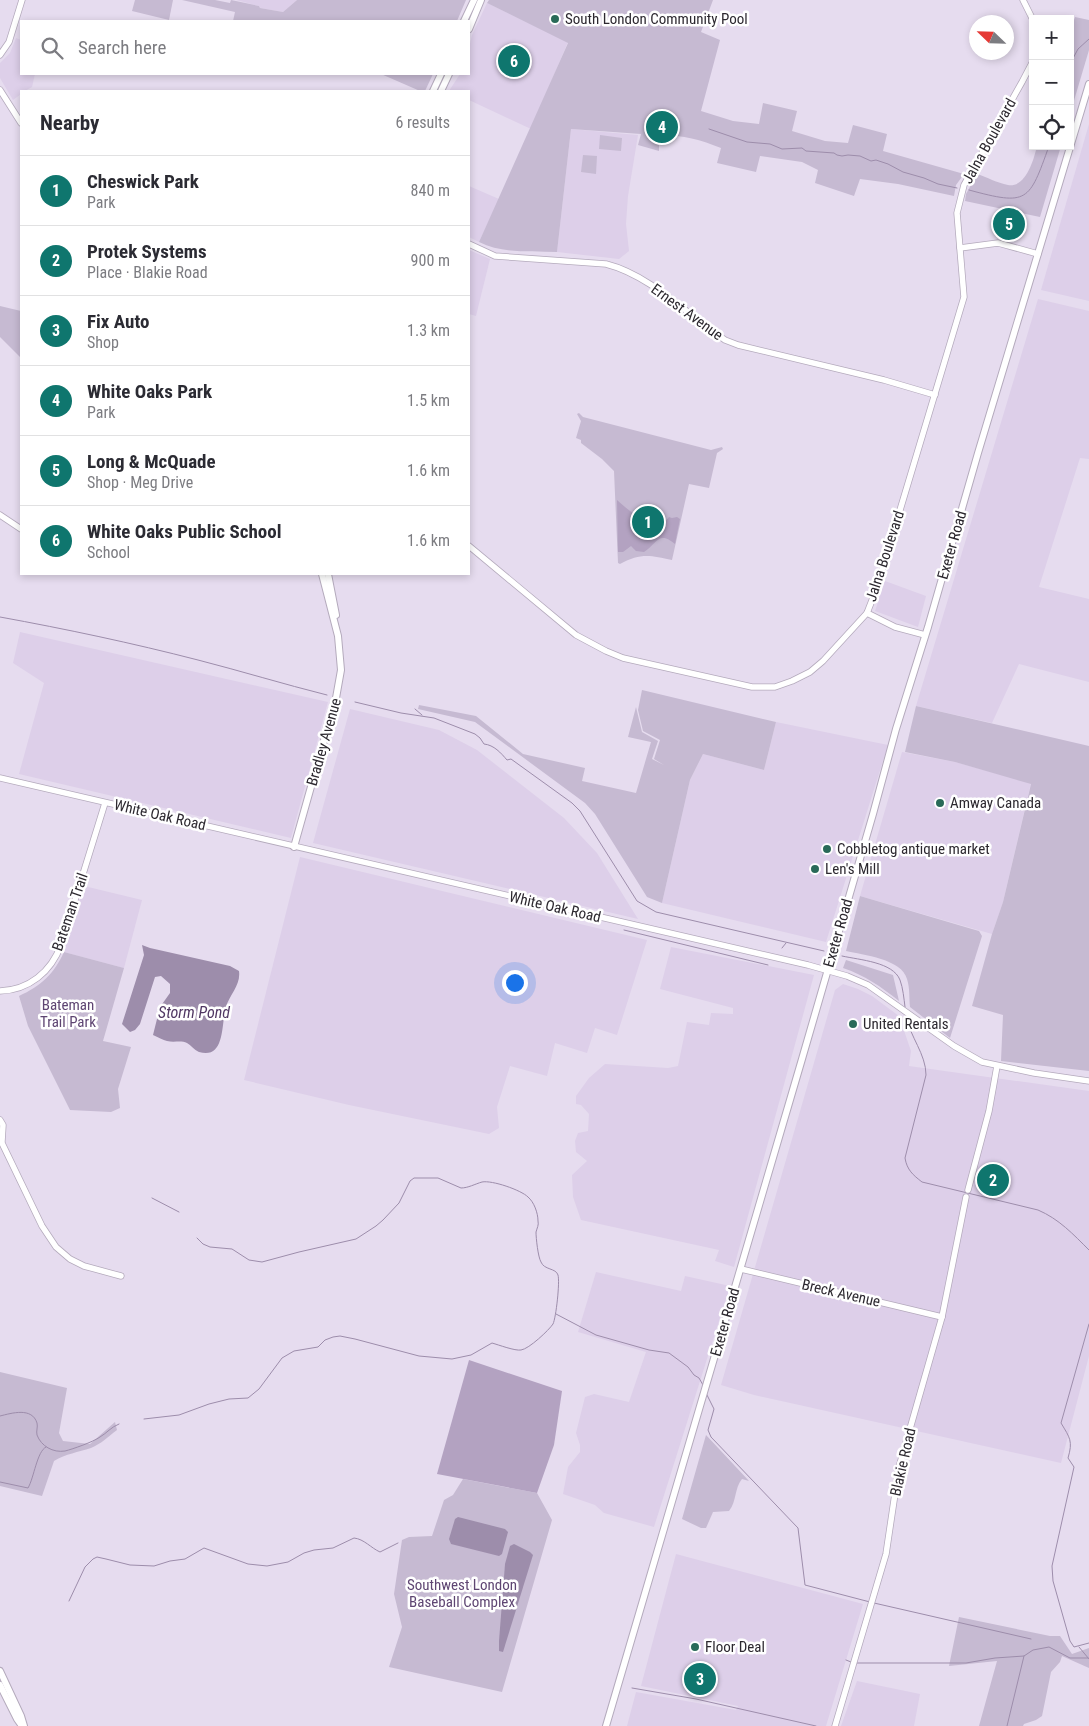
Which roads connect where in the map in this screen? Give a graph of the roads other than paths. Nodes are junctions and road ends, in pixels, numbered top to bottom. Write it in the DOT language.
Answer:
graph roads {
  1 [pos="22,0"];
  2 [pos="474,0"];
  3 [pos="482,0"];
  4 [pos="1023,0"];
  5 [pos="1030,15"];
  6 [pos="464,20"];
  7 [pos="470,27"];
  8 [pos="0,55"];
  9 [pos="1029,69"];
  10 [pos="441,75"];
  11 [pos="449,75"];
  12 [pos="1089,84"];
  13 [pos="0,90"];
  14 [pos="433,90"];
  15 [pos="441,90"];
  16 [pos="20,122"];
  17 [pos="470,244"];
  18 [pos="960,248"];
  19 [pos="1038,254"];
  20 [pos="935,394"];
  21 [pos="0,515"];
  22 [pos="20,528"];
  23 [pos="470,547"];
  24 [pos="322,575"];
  25 [pos="328,575"];
  26 [pos="867,613"];
  27 [pos="925,635"];
  28 [pos="338,636"];
  29 [pos="0,778"];
  30 [pos="106,802"];
  31 [pos="294,847"];
  32 [pos="827,970"];
  33 [pos="0,992"];
  34 [pos="997,1066"];
  35 [pos="1089,1081"];
  36 [pos="0,1120"];
  37 [pos="1,1132"];
  38 [pos="1,1140"];
  39 [pos="968,1190"];
  40 [pos="966,1197"];
  41 [pos="741,1269"];
  42 [pos="121,1276"];
  43 [pos="942,1317"];
  44 [pos="0,1671"];
  45 [pos="0,1685"];
  46 [pos="23,1726"];
  47 [pos="606,1726"];
  48 [pos="835,1726"];
  1 -- 8 [label="street"];
  2 -- 6 [label="main road"];
  3 -- 7 [label="main road"];
  4 -- 5 [label="street"];
  9 -- 18 [label="street, Jalna Boulevard"];
  10 -- 14 [label="main road"];
  11 -- 15 [label="main road"];
  12 -- 19 [label="main road, Exeter Road"];
  13 -- 16 [label="street"];
  17 -- 20 [label="street, Ernest Avenue"];
  18 -- 19 [label="street"];
  18 -- 20 [label="street, Jalna Boulevard"];
  19 -- 27 [label="main road, Exeter Road"];
  20 -- 26 [label="street, Jalna Boulevard"];
  21 -- 22 [label="street"];
  23 -- 26 [label="street, Jalna Boulevard"];
  24 -- 28 [label="main road, Bradley Avenue"];
  25 -- 28 [label="main road, Bradley Avenue"];
  26 -- 27 [label="street"];
  27 -- 32 [label="main road, Exeter Road"];
  28 -- 31 [label="main road, Bradley Avenue"];
  29 -- 30 [label="street, White Oak Road"];
  30 -- 31 [label="street, White Oak Road"];
  30 -- 33 [label="street, Bateman Trail"];
  31 -- 32 [label="street, White Oak Road"];
  32 -- 34 [label="street, White Oak Road"];
  32 -- 41 [label="main road, Exeter Road"];
  34 -- 35 [label="street, White Oak Road"];
  34 -- 39 [label="street"];
  36 -- 37 [label="street"];
  37 -- 38 [label="street"];
  38 -- 42 [label="street"];
  40 -- 43 [label="street, Blakie Road"];
  41 -- 43 [label="street, Breck Avenue"];
  41 -- 47 [label="main road, Exeter Road"];
  43 -- 48 [label="street, Blakie Road"];
  44 -- 46 [label="main road"];
  45 -- 46 [label="main road"];
}
